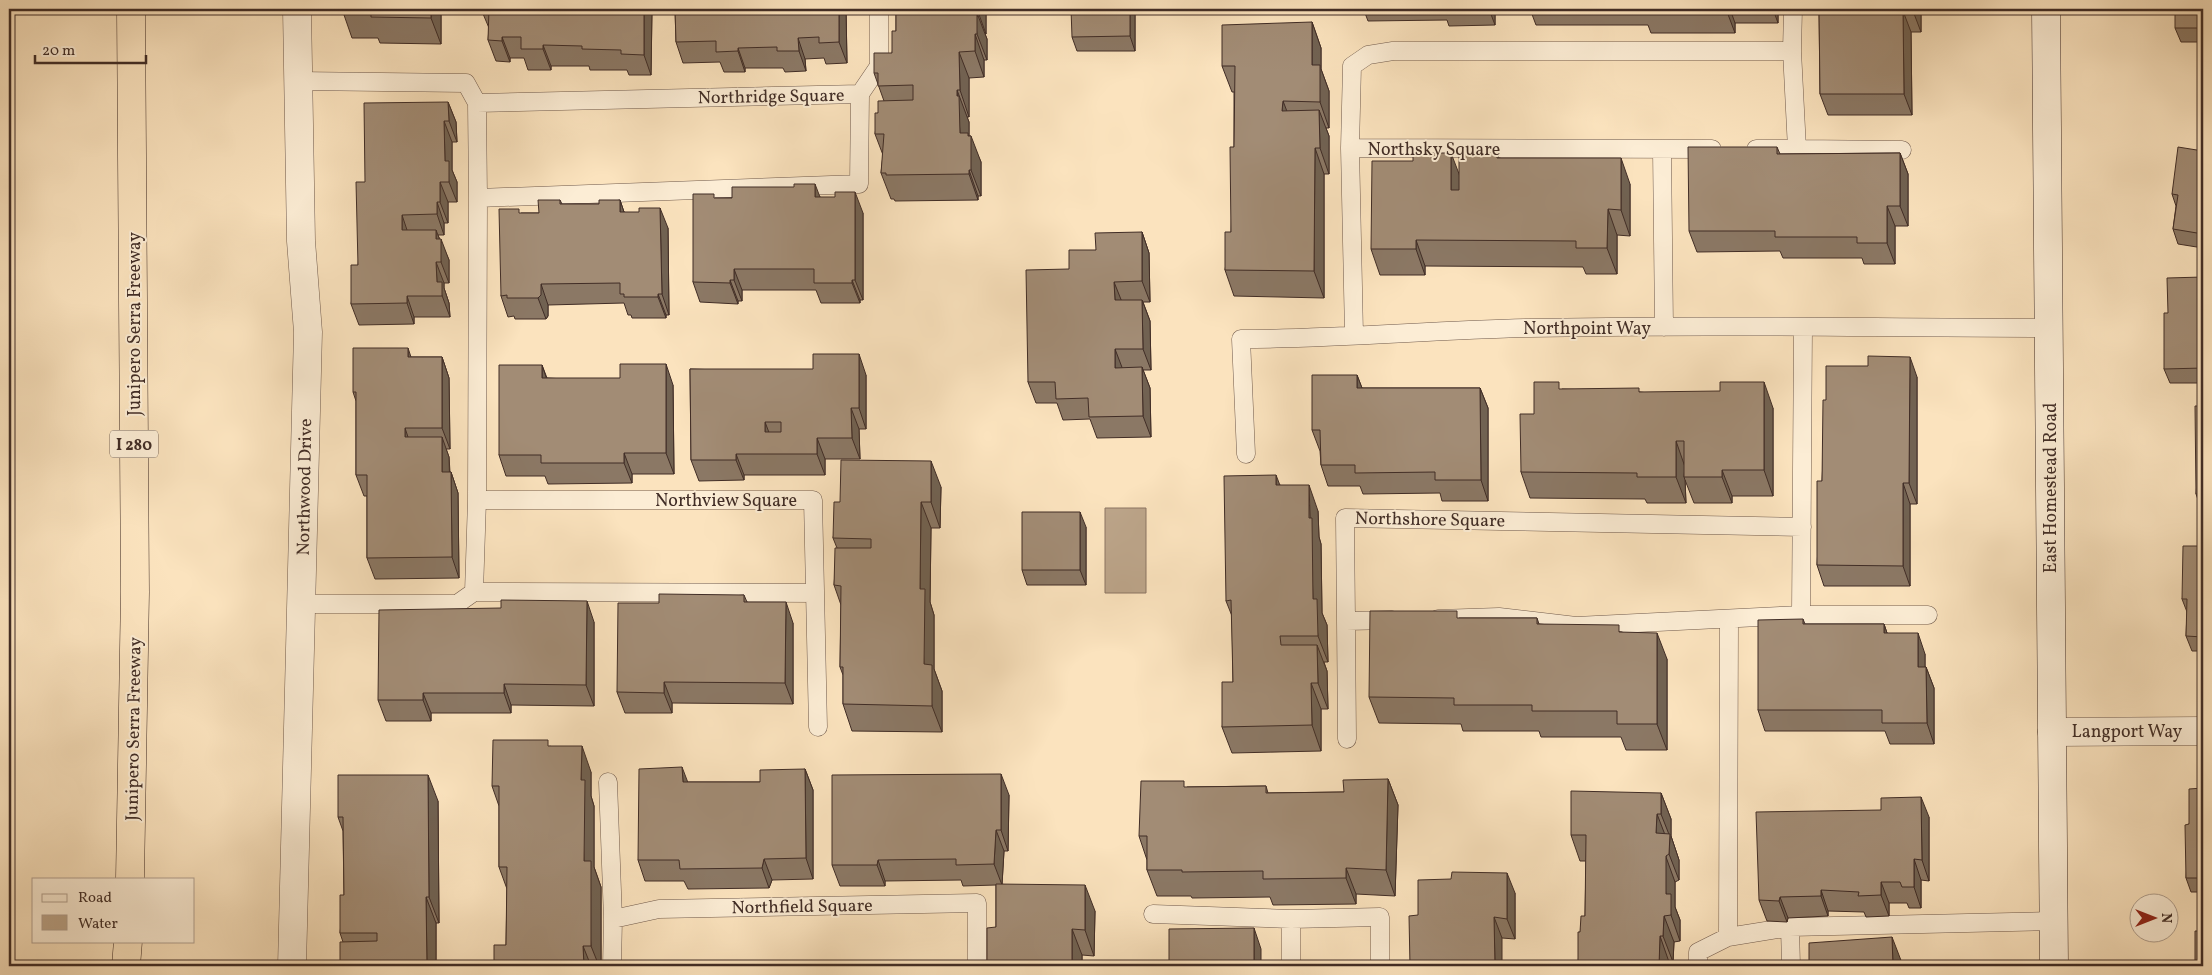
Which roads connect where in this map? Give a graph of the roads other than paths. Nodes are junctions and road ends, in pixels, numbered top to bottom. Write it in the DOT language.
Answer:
graph roads {
  1 [pos="132,9"];
  2 [pos="297,9"];
  3 [pos="879,9"];
  4 [pos="1793,9"];
  5 [pos="2046,9"];
  6 [pos="1792,51"];
  7 [pos="298,81"];
  8 [pos="860,94"];
  9 [pos="478,103"];
  10 [pos="1350,148"];
  11 [pos="1662,149"];
  12 [pos="1797,149"];
  13 [pos="1902,150"];
  14 [pos="478,198"];
  15 [pos="1664,327"];
  16 [pos="1803,327"];
  17 [pos="2049,328"];
  18 [pos="1354,334"];
  19 [pos="1246,454"];
  20 [pos="478,500"];
  21 [pos="1802,526"];
  22 [pos="474,592"];
  23 [pos="815,593"];
  24 [pos="302,604"];
  25 [pos="1801,615"];
  26 [pos="1928,615"];
  27 [pos="1729,619"];
  28 [pos="1346,621"];
  29 [pos="818,727"];
  30 [pos="2203,731"];
  31 [pos="2052,732"];
  32 [pos="1347,739"];
  33 [pos="608,782"];
  34 [pos="130,878"];
  35 [pos="1152,914"];
  36 [pos="613,919"];
  37 [pos="1291,919"];
  38 [pos="2054,921"];
  39 [pos="1790,927"];
  40 [pos="1728,936"];
  41 [pos="128,942"];
  42 [pos="126,966"];
  43 [pos="292,966"];
  44 [pos="612,966"];
  45 [pos="977,966"];
  46 [pos="1292,966"];
  47 [pos="1380,966"];
  48 [pos="1698,966"];
  49 [pos="1791,966"];
  50 [pos="2054,966"];
  1 -- 34 [label="highway, Junipero Serra Freeway / I 280"];
  2 -- 7 [label="street, Northwood Drive"];
  3 -- 8 [label="lane"];
  4 -- 6 [label="lane"];
  5 -- 17 [label="street, East Homestead Road"];
  6 -- 10 [label="lane, Northsky Square"];
  6 -- 12 [label="lane"];
  7 -- 9 [label="lane"];
  7 -- 24 [label="street, Northwood Drive"];
  8 -- 9 [label="lane, Northridge Square"];
  8 -- 14 [label="lane, Northridge Square"];
  9 -- 14 [label="lane"];
  10 -- 11 [label="lane, Northsky Square"];
  10 -- 18 [label="lane"];
  11 -- 12 [label="lane, Northsky Square"];
  11 -- 15 [label="lane"];
  12 -- 13 [label="lane, Northsky Square"];
  14 -- 20 [label="lane"];
  15 -- 16 [label="lane, Northpoint Way"];
  15 -- 18 [label="lane, Northpoint Way"];
  16 -- 17 [label="lane, Northpoint Way"];
  16 -- 21 [label="lane"];
  17 -- 31 [label="street, East Homestead Road"];
  18 -- 19 [label="lane, Northpoint Way"];
  20 -- 22 [label="lane"];
  20 -- 23 [label="lane, Northview Square"];
  21 -- 25 [label="lane"];
  21 -- 28 [label="lane, Northshore Square"];
  22 -- 23 [label="lane"];
  22 -- 24 [label="lane"];
  23 -- 29 [label="lane"];
  24 -- 43 [label="street, Northwood Drive"];
  25 -- 26 [label="lane"];
  25 -- 27 [label="lane"];
  27 -- 28 [label="lane"];
  27 -- 40 [label="lane"];
  28 -- 32 [label="lane"];
  30 -- 31 [label="street, Langport Way"];
  31 -- 38 [label="street, East Homestead Road"];
  33 -- 36 [label="lane"];
  35 -- 37 [label="lane"];
  36 -- 44 [label="lane"];
  36 -- 45 [label="lane, Northfield Square"];
  37 -- 46 [label="lane"];
  37 -- 47 [label="lane"];
  38 -- 39 [label="lane"];
  38 -- 50 [label="street, East Homestead Road"];
  39 -- 40 [label="lane"];
  39 -- 49 [label="lane"];
  40 -- 48 [label="lane"];
  41 -- 42 [label="highway"];
}
